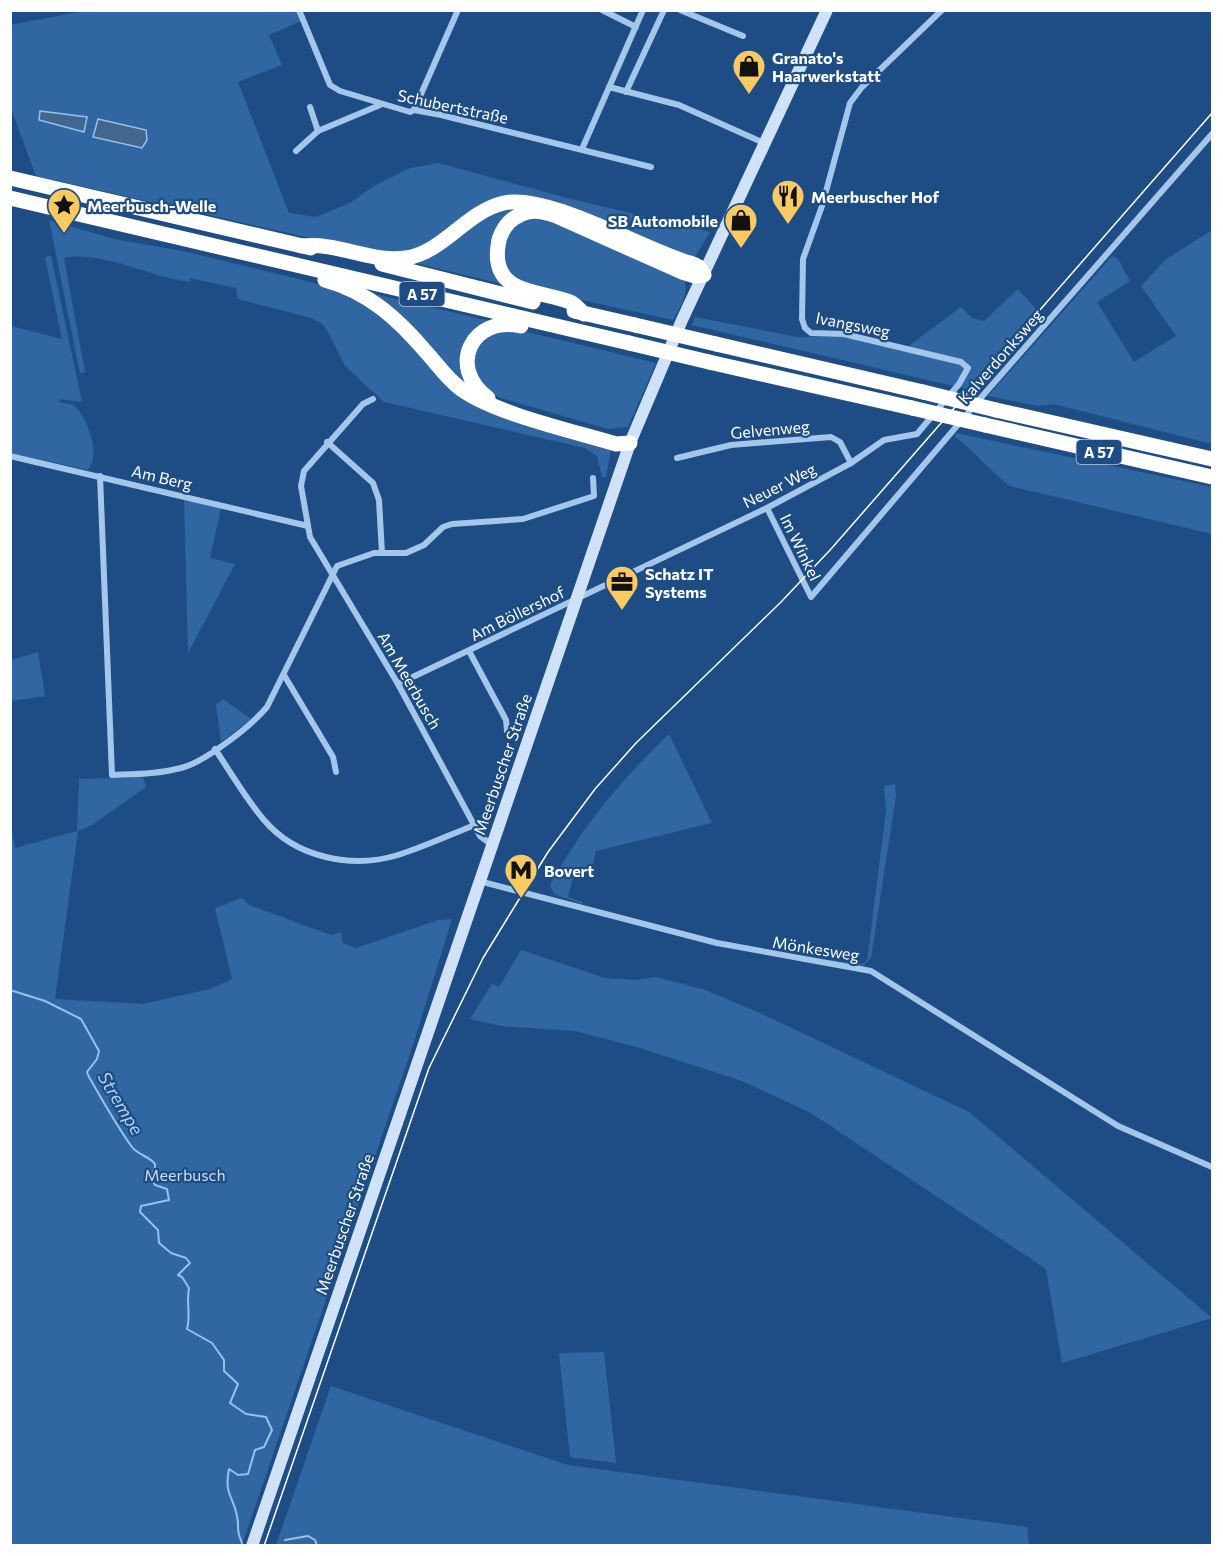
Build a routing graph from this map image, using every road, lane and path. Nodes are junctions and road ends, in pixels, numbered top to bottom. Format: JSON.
{"nodes":[{"id":1,"x":299,"y":10,"type":"edge"},
{"id":2,"x":458,"y":10,"type":"edge"},
{"id":3,"x":602,"y":10,"type":"edge"},
{"id":4,"x":643,"y":10,"type":"edge"},
{"id":5,"x":664,"y":10,"type":"edge"},
{"id":6,"x":680,"y":10,"type":"edge"},
{"id":7,"x":827,"y":10,"type":"edge"},
{"id":8,"x":942,"y":10,"type":"edge"},
{"id":9,"x":636,"y":27,"type":"junction"},
{"id":10,"x":743,"y":36,"type":"dead end"},
{"id":11,"x":609,"y":87,"type":"junction"},
{"id":12,"x":626,"y":92,"type":"junction"},
{"id":13,"x":381,"y":105,"type":"junction"},
{"id":14,"x":310,"y":107,"type":"dead end"},
{"id":15,"x":414,"y":110,"type":"junction"},
{"id":16,"x":318,"y":131,"type":"junction"},
{"id":17,"x":1212,"y":134,"type":"edge"},
{"id":18,"x":764,"y":143,"type":"junction"},
{"id":19,"x":582,"y":149,"type":"junction"},
{"id":20,"x":296,"y":151,"type":"dead end"},
{"id":21,"x":651,"y":167,"type":"dead end"},
{"id":22,"x":10,"y":178,"type":"edge"},
{"id":23,"x":10,"y":198,"type":"edge"},
{"id":24,"x":303,"y":246,"type":"junction"},
{"id":25,"x":271,"y":259,"type":"junction"},
{"id":26,"x":704,"y":274,"type":"junction"},
{"id":27,"x":584,"y":314,"type":"junction"},
{"id":28,"x":573,"y":330,"type":"junction"},
{"id":29,"x":969,"y":368,"type":"joint"},
{"id":30,"x":373,"y":399,"type":"dead end"},
{"id":31,"x":327,"y":442,"type":"junction"},
{"id":32,"x":630,"y":443,"type":"junction"},
{"id":33,"x":10,"y":456,"type":"edge"},
{"id":34,"x":677,"y":458,"type":"dead end"},
{"id":35,"x":1212,"y":459,"type":"edge"},
{"id":36,"x":852,"y":463,"type":"junction"},
{"id":37,"x":100,"y":476,"type":"junction"},
{"id":38,"x":1212,"y":477,"type":"edge"},
{"id":39,"x":593,"y":478,"type":"dead end"},
{"id":40,"x":767,"y":508,"type":"junction"},
{"id":41,"x":308,"y":526,"type":"junction"},
{"id":42,"x":382,"y":553,"type":"junction"},
{"id":43,"x":332,"y":576,"type":"junction"},
{"id":44,"x":811,"y":597,"type":"joint"},
{"id":45,"x":576,"y":599,"type":"junction"},
{"id":46,"x":469,"y":651,"type":"junction"},
{"id":47,"x":284,"y":675,"type":"junction"},
{"id":48,"x":398,"y":684,"type":"junction"},
{"id":49,"x":507,"y":731,"type":"dead end"},
{"id":50,"x":215,"y":749,"type":"junction"},
{"id":51,"x":336,"y":772,"type":"dead end"},
{"id":52,"x":475,"y":825,"type":"junction"},
{"id":53,"x":492,"y":845,"type":"junction"},
{"id":54,"x":479,"y":880,"type":"junction"},
{"id":55,"x":1212,"y":1167,"type":"edge"},
{"id":56,"x":252,"y":1545,"type":"edge"}],
"edges":[{"from":1,"to":13,"type":"street","name":"Schubertstraße"},
{"from":2,"to":15,"type":"street"},
{"from":3,"to":9,"type":"street"},
{"from":4,"to":9,"type":"street"},
{"from":5,"to":12,"type":"street"},
{"from":6,"to":10,"type":"street"},
{"from":7,"to":18,"type":"main road","name":"Meerbuscher Straße"},
{"from":8,"to":29,"type":"street","name":"Ivangsweg"},
{"from":9,"to":11,"type":"street"},
{"from":11,"to":12,"type":"street"},
{"from":11,"to":19,"type":"street"},
{"from":12,"to":18,"type":"street"},
{"from":13,"to":15,"type":"street","name":"Schubertstraße"},
{"from":13,"to":16,"type":"street"},
{"from":14,"to":16,"type":"street"},
{"from":15,"to":19,"type":"street","name":"Schubertstraße"},
{"from":16,"to":20,"type":"street"},
{"from":17,"to":44,"type":"street","name":"Kalverdonksweg"},
{"from":18,"to":26,"type":"main road","name":"Meerbuscher Straße"},
{"from":19,"to":21,"type":"street","name":"Schubertstraße"},
{"from":22,"to":24,"type":"highway","number":"A 57"},
{"from":23,"to":25,"type":"highway","number":"A 57"},
{"from":24,"to":26,"type":"highway"},
{"from":24,"to":27,"type":"highway","number":"A 57"},
{"from":25,"to":28,"type":"highway","number":"A 57"},
{"from":25,"to":32,"type":"highway"},
{"from":26,"to":27,"type":"highway"},
{"from":26,"to":32,"type":"main road","name":"Meerbuscher Straße"},
{"from":27,"to":35,"type":"highway","number":"A 57","bridge":true},
{"from":28,"to":32,"type":"highway"},
{"from":28,"to":38,"type":"highway","number":"A 57","bridge":true},
{"from":29,"to":36,"type":"street","name":"Neuer Weg"},
{"from":30,"to":31,"type":"street","name":"Am Meerbusch"},
{"from":31,"to":41,"type":"street","name":"Am Meerbusch"},
{"from":31,"to":42,"type":"street"},
{"from":32,"to":45,"type":"main road","name":"Meerbuscher Straße"},
{"from":33,"to":37,"type":"street","name":"Am Berg"},
{"from":34,"to":36,"type":"street","name":"Gelvenweg"},
{"from":36,"to":40,"type":"street","name":"Neuer Weg"},
{"from":37,"to":41,"type":"street","name":"Am Berg"},
{"from":37,"to":50,"type":"street"},
{"from":39,"to":42,"type":"street"},
{"from":40,"to":44,"type":"street","name":"Im Winkel"},
{"from":40,"to":45,"type":"street","name":"Neuer Weg"},
{"from":41,"to":43,"type":"street","name":"Am Meerbusch"},
{"from":42,"to":43,"type":"street"},
{"from":43,"to":47,"type":"street"},
{"from":43,"to":48,"type":"street","name":"Am Meerbusch"},
{"from":45,"to":46,"type":"street","name":"Am Böllershof"},
{"from":45,"to":53,"type":"main road","name":"Meerbuscher Straße"},
{"from":46,"to":48,"type":"street","name":"Am Böllershof"},
{"from":46,"to":49,"type":"street","name":"Am Böllershof"},
{"from":47,"to":50,"type":"street"},
{"from":47,"to":51,"type":"street"},
{"from":48,"to":52,"type":"street","name":"Am Meerbusch"},
{"from":50,"to":52,"type":"street"},
{"from":52,"to":53,"type":"street","name":"Am Meerbusch"},
{"from":53,"to":54,"type":"main road","name":"Meerbuscher Straße"},
{"from":54,"to":55,"type":"street","name":"Mönkesweg"},
{"from":54,"to":56,"type":"main road","name":"Meerbuscher Straße"}]}
